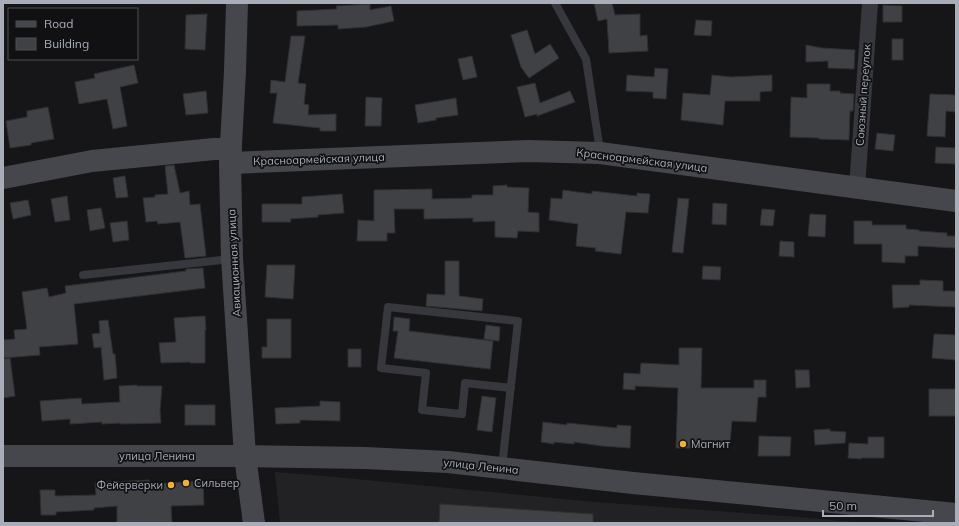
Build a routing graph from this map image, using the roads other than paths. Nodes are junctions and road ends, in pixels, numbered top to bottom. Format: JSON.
{"nodes":[{"id":1,"x":237,"y":3,"type":"edge"},
{"id":2,"x":556,"y":3,"type":"edge"},
{"id":3,"x":870,"y":3,"type":"edge"},
{"id":4,"x":600,"y":153,"type":"junction"},
{"id":5,"x":230,"y":156,"type":"junction"},
{"id":6,"x":3,"y":178,"type":"edge"},
{"id":7,"x":857,"y":188,"type":"junction"},
{"id":8,"x":956,"y":201,"type":"edge"},
{"id":9,"x":232,"y":258,"type":"junction"},
{"id":10,"x":83,"y":275,"type":"dead end"},
{"id":11,"x":511,"y":388,"type":"junction"},
{"id":12,"x":3,"y":456,"type":"edge"},
{"id":13,"x":245,"y":456,"type":"junction"},
{"id":14,"x":502,"y":468,"type":"junction"},
{"id":15,"x":956,"y":514,"type":"edge"},
{"id":16,"x":254,"y":523,"type":"edge"}],
"edges":[{"from":1,"to":5,"type":"main road","name":"Авиационная улица"},
{"from":2,"to":4,"type":"lane"},
{"from":3,"to":7,"type":"street","name":"Союзный переулок"},
{"from":4,"to":5,"type":"main road","name":"Красноармейская улица"},
{"from":4,"to":7,"type":"main road","name":"Красноармейская улица"},
{"from":5,"to":6,"type":"main road","name":"Красноармейская улица"},
{"from":5,"to":9,"type":"main road","name":"Авиационная улица"},
{"from":7,"to":8,"type":"main road","name":"Красноармейская улица"},
{"from":9,"to":10,"type":"lane"},
{"from":9,"to":13,"type":"main road","name":"Авиационная улица"},
{"from":11,"to":11,"type":"lane"},
{"from":11,"to":14,"type":"lane"},
{"from":12,"to":13,"type":"main road","name":"улица Ленина"},
{"from":13,"to":14,"type":"main road","name":"улица Ленина"},
{"from":13,"to":16,"type":"main road","name":"Авиационная улица"},
{"from":14,"to":15,"type":"main road","name":"улица Ленина"}]}
